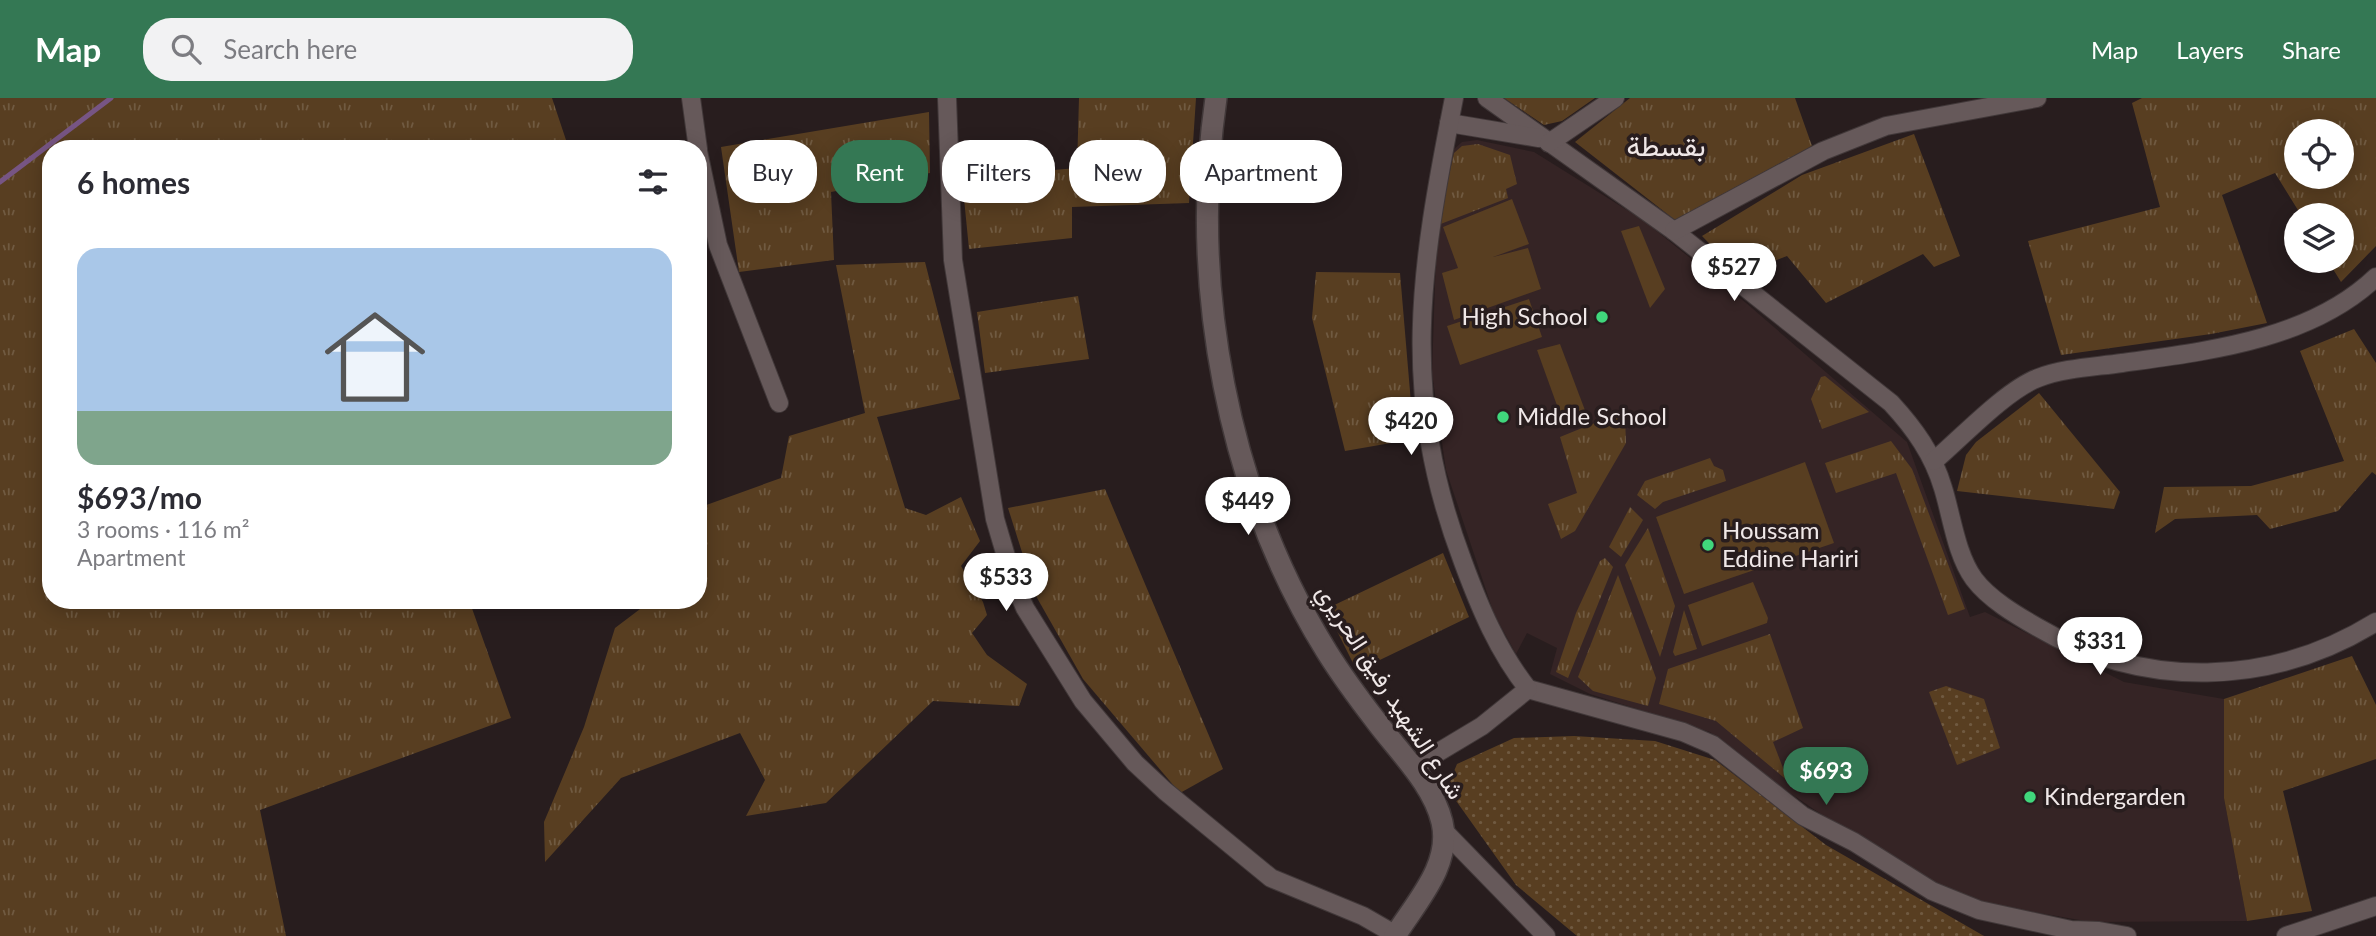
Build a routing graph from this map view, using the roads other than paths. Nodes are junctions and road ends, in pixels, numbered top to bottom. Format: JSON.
{"nodes":[{"id":1,"x":691,"y":98,"type":"edge"},
{"id":2,"x":947,"y":98,"type":"edge"},
{"id":3,"x":1216,"y":98,"type":"edge"},
{"id":4,"x":1454,"y":98,"type":"edge"},
{"id":5,"x":1487,"y":98,"type":"edge"},
{"id":6,"x":1615,"y":98,"type":"edge"},
{"id":7,"x":2037,"y":98,"type":"edge"},
{"id":8,"x":1449,"y":123,"type":"junction"},
{"id":9,"x":697,"y":140,"type":"edge"},
{"id":10,"x":1545,"y":140,"type":"junction"},
{"id":11,"x":707,"y":193,"type":"edge"},
{"id":12,"x":1674,"y":231,"type":"junction"},
{"id":13,"x":2376,"y":277,"type":"edge"},
{"id":14,"x":779,"y":403,"type":"dead end"},
{"id":15,"x":1934,"y":461,"type":"junction"},
{"id":16,"x":2376,"y":622,"type":"edge"},
{"id":17,"x":1528,"y":689,"type":"junction"},
{"id":18,"x":1412,"y":768,"type":"junction"},
{"id":19,"x":1443,"y":830,"type":"junction"},
{"id":20,"x":2376,"y":906,"type":"edge"},
{"id":21,"x":1395,"y":935,"type":"edge"},
{"id":22,"x":1546,"y":936,"type":"edge"},
{"id":23,"x":2127,"y":936,"type":"edge"},
{"id":24,"x":2286,"y":936,"type":"edge"}],
"edges":[{"from":1,"to":9,"type":"street"},
{"from":2,"to":21,"type":"street"},
{"from":3,"to":18,"type":"street","name":"شارع الشهيد رفيق الحريري"},
{"from":4,"to":8,"type":"street"},
{"from":5,"to":10,"type":"street"},
{"from":6,"to":10,"type":"street"},
{"from":7,"to":12,"type":"street"},
{"from":8,"to":10,"type":"street"},
{"from":8,"to":17,"type":"street"},
{"from":10,"to":12,"type":"street"},
{"from":11,"to":14,"type":"street"},
{"from":12,"to":15,"type":"street"},
{"from":13,"to":15,"type":"street"},
{"from":15,"to":16,"type":"street"},
{"from":17,"to":18,"type":"street"},
{"from":17,"to":23,"type":"street"},
{"from":18,"to":19,"type":"street","name":"شارع الشهيد رفيق الحريري"},
{"from":19,"to":21,"type":"street","name":"شارع الشهيد رفيق الحريري"},
{"from":19,"to":22,"type":"street"},
{"from":20,"to":24,"type":"street"}]}
